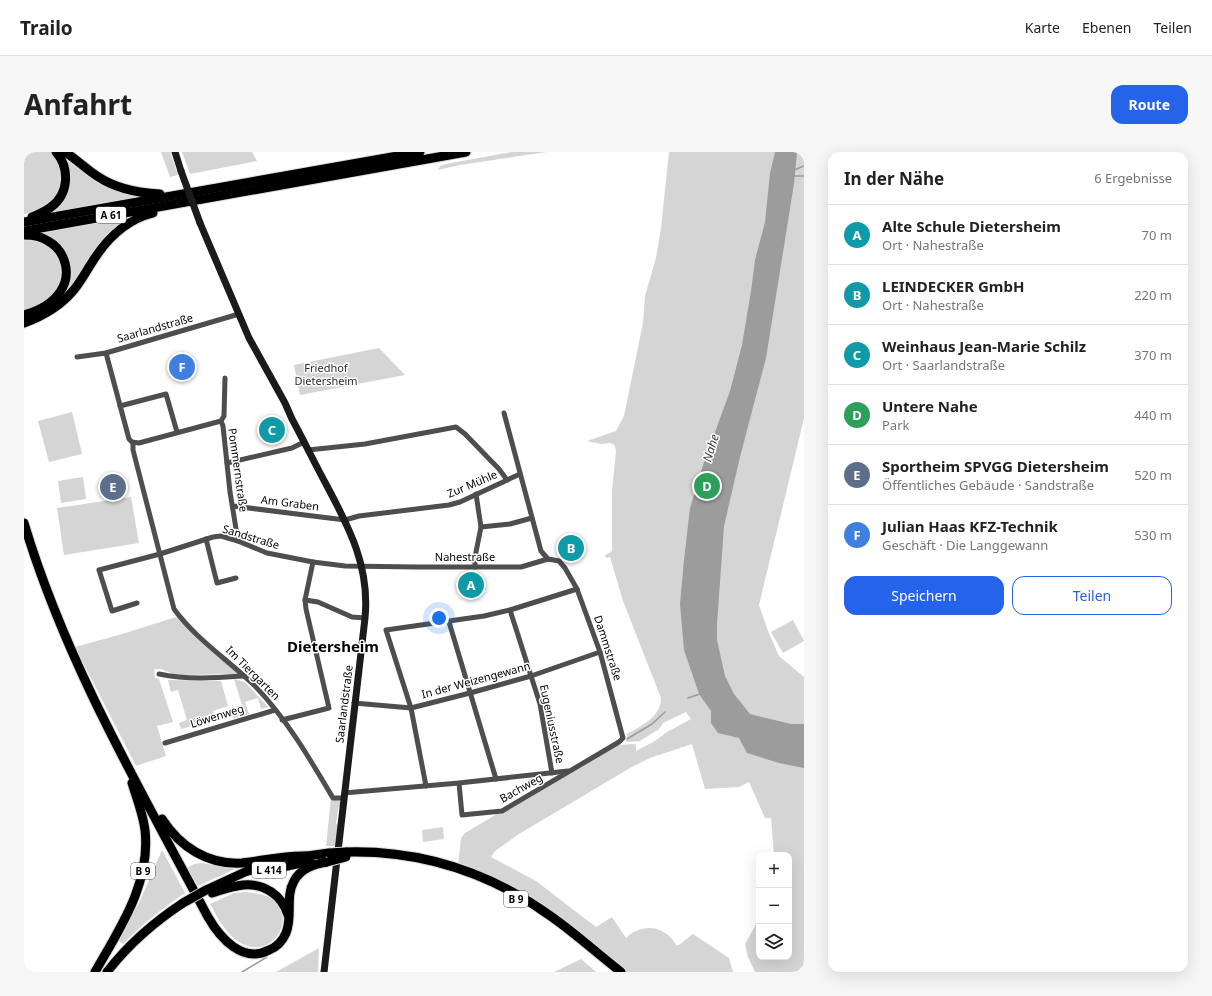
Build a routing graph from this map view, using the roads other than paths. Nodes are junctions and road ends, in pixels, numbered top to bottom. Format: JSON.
{"nodes":[{"id":1,"x":56,"y":152,"type":"edge"},
{"id":2,"x":65,"y":152,"type":"edge"},
{"id":3,"x":175,"y":152,"type":"edge"},
{"id":4,"x":466,"y":152,"type":"edge"},
{"id":5,"x":425,"y":157,"type":"edge"},
{"id":6,"x":185,"y":193,"type":"junction"},
{"id":7,"x":198,"y":200,"type":"junction"},
{"id":8,"x":24,"y":222,"type":"edge"},
{"id":9,"x":24,"y":231,"type":"edge"},
{"id":10,"x":24,"y":235,"type":"edge"},
{"id":11,"x":239,"y":314,"type":"junction"},
{"id":12,"x":24,"y":315,"type":"edge"},
{"id":13,"x":24,"y":323,"type":"edge"},
{"id":14,"x":106,"y":353,"type":"junction"},
{"id":15,"x":77,"y":357,"type":"dead end"},
{"id":16,"x":225,"y":378,"type":"dead end"},
{"id":17,"x":120,"y":406,"type":"junction"},
{"id":18,"x":504,"y":413,"type":"dead end"},
{"id":19,"x":221,"y":421,"type":"junction"},
{"id":20,"x":177,"y":432,"type":"junction"},
{"id":21,"x":133,"y":442,"type":"junction"},
{"id":22,"x":304,"y":442,"type":"junction"},
{"id":23,"x":308,"y":450,"type":"junction"},
{"id":24,"x":227,"y":463,"type":"junction"},
{"id":25,"x":520,"y":474,"type":"junction"},
{"id":26,"x":507,"y":480,"type":"junction"},
{"id":27,"x":476,"y":494,"type":"junction"},
{"id":28,"x":233,"y":506,"type":"junction"},
{"id":29,"x":532,"y":518,"type":"junction"},
{"id":30,"x":345,"y":520,"type":"junction"},
{"id":31,"x":24,"y":523,"type":"edge"},
{"id":32,"x":481,"y":527,"type":"junction"},
{"id":33,"x":206,"y":539,"type":"junction"},
{"id":34,"x":238,"y":541,"type":"junction"},
{"id":35,"x":160,"y":554,"type":"junction"},
{"id":36,"x":548,"y":560,"type":"junction"},
{"id":37,"x":313,"y":562,"type":"junction"},
{"id":38,"x":362,"y":567,"type":"junction"},
{"id":39,"x":475,"y":567,"type":"junction"},
{"id":40,"x":236,"y":578,"type":"dead end"},
{"id":41,"x":577,"y":589,"type":"junction"},
{"id":42,"x":305,"y":600,"type":"junction"},
{"id":43,"x":137,"y":603,"type":"dead end"},
{"id":44,"x":510,"y":610,"type":"junction"},
{"id":45,"x":365,"y":618,"type":"junction"},
{"id":46,"x":449,"y":622,"type":"junction"},
{"id":47,"x":600,"y":652,"type":"junction"},
{"id":48,"x":159,"y":674,"type":"dead end"},
{"id":49,"x":244,"y":676,"type":"junction"},
{"id":50,"x":531,"y":676,"type":"junction"},
{"id":51,"x":470,"y":693,"type":"junction"},
{"id":52,"x":354,"y":703,"type":"junction"},
{"id":53,"x":411,"y":708,"type":"junction"},
{"id":54,"x":275,"y":710,"type":"junction"},
{"id":55,"x":282,"y":720,"type":"junction"},
{"id":56,"x":624,"y":738,"type":"joint"},
{"id":57,"x":165,"y":743,"type":"dead end"},
{"id":58,"x":125,"y":761,"type":"junction"},
{"id":59,"x":570,"y":770,"type":"junction"},
{"id":60,"x":552,"y":773,"type":"junction"},
{"id":61,"x":496,"y":779,"type":"junction"},
{"id":62,"x":136,"y":782,"type":"junction"},
{"id":63,"x":459,"y":783,"type":"junction"},
{"id":64,"x":426,"y":786,"type":"junction"},
{"id":65,"x":344,"y":796,"type":"junction"},
{"id":66,"x":346,"y":855,"type":"junction"},
{"id":67,"x":306,"y":856,"type":"junction"},
{"id":68,"x":328,"y":858,"type":"junction"},
{"id":69,"x":209,"y":892,"type":"junction"},
{"id":70,"x":185,"y":905,"type":"junction"},
{"id":71,"x":288,"y":924,"type":"junction"},
{"id":72,"x":95,"y":972,"type":"edge"},
{"id":73,"x":107,"y":972,"type":"edge"},
{"id":74,"x":113,"y":972,"type":"edge"},
{"id":75,"x":324,"y":972,"type":"edge"},
{"id":76,"x":614,"y":972,"type":"edge"},
{"id":77,"x":621,"y":972,"type":"edge"}],
"edges":[{"from":1,"to":8,"type":"highway"},
{"from":2,"to":6,"type":"highway"},
{"from":3,"to":11,"type":"main road","name":"Saarlandstraße","bridge":true},
{"from":4,"to":5,"type":"highway","number":"A 61"},
{"from":5,"to":6,"type":"highway","number":"A 61"},
{"from":5,"to":7,"type":"highway","number":"A 61"},
{"from":6,"to":8,"type":"highway","number":"A 61"},
{"from":7,"to":9,"type":"highway","number":"A 61"},
{"from":7,"to":13,"type":"highway"},
{"from":10,"to":12,"type":"highway"},
{"from":11,"to":14,"type":"street","name":"Saarlandstraße"},
{"from":11,"to":22,"type":"main road","name":"Saarlandstraße"},
{"from":14,"to":15,"type":"street","name":"Saarlandstraße"},
{"from":14,"to":17,"type":"street"},
{"from":16,"to":19,"type":"street","name":"Pommernstraße"},
{"from":17,"to":20,"type":"street"},
{"from":17,"to":21,"type":"street"},
{"from":18,"to":25,"type":"street"},
{"from":19,"to":20,"type":"street"},
{"from":19,"to":24,"type":"street","name":"Pommernstraße"},
{"from":20,"to":21,"type":"street"},
{"from":21,"to":35,"type":"street"},
{"from":22,"to":23,"type":"main road","name":"Saarlandstraße"},
{"from":22,"to":24,"type":"street"},
{"from":23,"to":26,"type":"street"},
{"from":23,"to":30,"type":"main road","name":"Saarlandstraße"},
{"from":24,"to":28,"type":"street","name":"Pommernstraße"},
{"from":25,"to":26,"type":"street","name":"Zur Mühle"},
{"from":25,"to":29,"type":"street"},
{"from":26,"to":27,"type":"street","name":"Zur Mühle"},
{"from":27,"to":30,"type":"street","name":"Zur Mühle"},
{"from":27,"to":32,"type":"street"},
{"from":28,"to":30,"type":"street","name":"Am Graben"},
{"from":28,"to":34,"type":"street","name":"Pommernstraße"},
{"from":29,"to":32,"type":"street"},
{"from":29,"to":36,"type":"street"},
{"from":30,"to":38,"type":"main road","name":"Saarlandstraße"},
{"from":31,"to":58,"type":"highway","number":"B 9"},
{"from":32,"to":39,"type":"street"},
{"from":33,"to":34,"type":"street","name":"Sandstraße"},
{"from":33,"to":35,"type":"street","name":"Sandstraße"},
{"from":33,"to":40,"type":"street"},
{"from":34,"to":37,"type":"street","name":"Sandstraße"},
{"from":35,"to":43,"type":"street","name":"Sandstraße"},
{"from":35,"to":49,"type":"street","name":"Im Tiergarten"},
{"from":36,"to":39,"type":"street","name":"Nahestraße"},
{"from":36,"to":41,"type":"street","name":"Dammstraße"},
{"from":37,"to":38,"type":"street","name":"Sandstraße"},
{"from":37,"to":42,"type":"street"},
{"from":38,"to":39,"type":"street","name":"Nahestraße"},
{"from":38,"to":45,"type":"main road","name":"Saarlandstraße"},
{"from":41,"to":44,"type":"street"},
{"from":41,"to":47,"type":"street","name":"Dammstraße"},
{"from":42,"to":45,"type":"street"},
{"from":42,"to":55,"type":"street"},
{"from":44,"to":46,"type":"street"},
{"from":44,"to":50,"type":"street","name":"Eugeniusstraße"},
{"from":45,"to":52,"type":"main road","name":"Saarlandstraße"},
{"from":46,"to":51,"type":"street"},
{"from":46,"to":53,"type":"street"},
{"from":47,"to":50,"type":"street","name":"In der Weizengewann"},
{"from":47,"to":56,"type":"street","name":"Dammstraße"},
{"from":48,"to":49,"type":"street"},
{"from":49,"to":54,"type":"street","name":"Im Tiergarten"},
{"from":50,"to":51,"type":"street","name":"In der Weizengewann"},
{"from":50,"to":60,"type":"street","name":"Eugeniusstraße"},
{"from":51,"to":53,"type":"street","name":"In der Weizengewann"},
{"from":51,"to":61,"type":"street"},
{"from":52,"to":53,"type":"street","name":"In der Weizengewann"},
{"from":52,"to":65,"type":"main road","name":"Saarlandstraße"},
{"from":53,"to":64,"type":"street"},
{"from":54,"to":55,"type":"street","name":"Im Tiergarten"},
{"from":54,"to":57,"type":"street","name":"Löwenweg"},
{"from":55,"to":65,"type":"street","name":"Im Tiergarten"},
{"from":56,"to":59,"type":"street","name":"Bachweg"},
{"from":58,"to":62,"type":"highway","number":"B 9"},
{"from":58,"to":72,"type":"highway","number":"B 9"},
{"from":59,"to":60,"type":"street","name":"Bachweg"},
{"from":59,"to":63,"type":"street","name":"Bachweg"},
{"from":60,"to":61,"type":"street","name":"Bachweg"},
{"from":61,"to":63,"type":"street","name":"Bachweg"},
{"from":62,"to":67,"type":"highway","number":"B 9"},
{"from":62,"to":71,"type":"highway","number":"B 9"},
{"from":63,"to":64,"type":"street","name":"Bachweg"},
{"from":64,"to":65,"type":"street","name":"Bachweg"},
{"from":65,"to":75,"type":"main road","name":"Saarlandstraße"},
{"from":66,"to":68,"type":"highway","number":"L 414","bridge":true},
{"from":66,"to":76,"type":"highway","number":"B 9"},
{"from":66,"to":77,"type":"highway","number":"B 9"},
{"from":67,"to":68,"type":"highway"},
{"from":67,"to":69,"type":"highway","number":"L 414"},
{"from":68,"to":69,"type":"highway","number":"L 414"},
{"from":68,"to":71,"type":"highway","number":"B 9"},
{"from":69,"to":70,"type":"highway","number":"L 414"},
{"from":69,"to":71,"type":"highway"},
{"from":70,"to":73,"type":"highway","number":"L 414"},
{"from":70,"to":74,"type":"highway","number":"L 414"}]}
